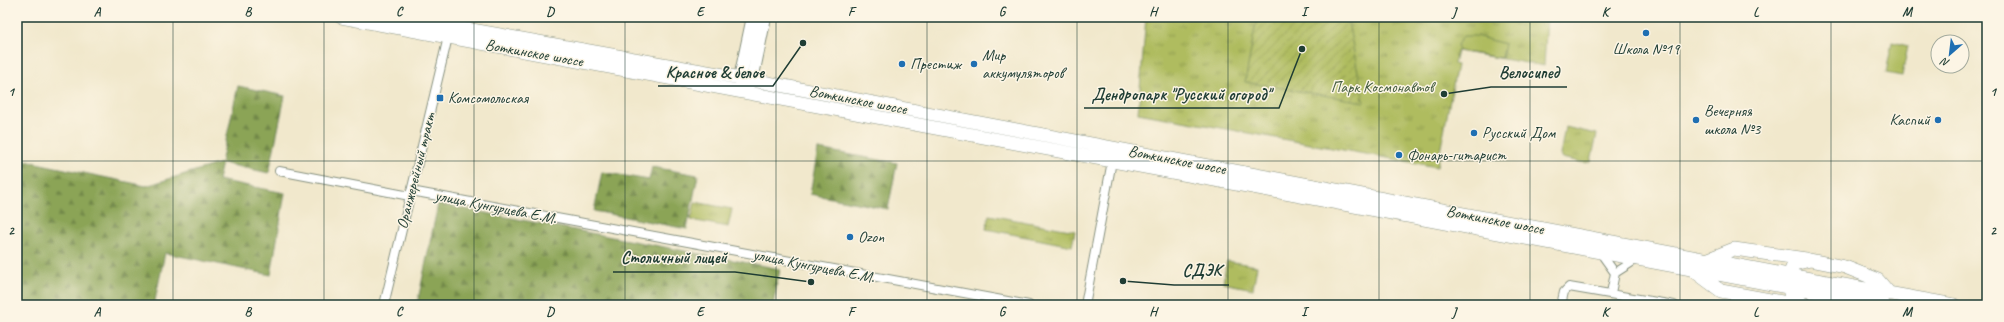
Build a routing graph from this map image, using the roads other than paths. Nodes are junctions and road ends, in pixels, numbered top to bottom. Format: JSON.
{"nodes":[{"id":1,"x":341,"y":17,"type":"edge"},
{"id":2,"x":399,"y":17,"type":"edge"},
{"id":3,"x":753,"y":17,"type":"edge"},
{"id":4,"x":765,"y":17,"type":"edge"},
{"id":5,"x":448,"y":37,"type":"junction"},
{"id":6,"x":746,"y":79,"type":"junction"},
{"id":7,"x":743,"y":92,"type":"junction"},
{"id":8,"x":1112,"y":161,"type":"junction"},
{"id":9,"x":279,"y":171,"type":"dead end"},
{"id":10,"x":411,"y":193,"type":"junction"},
{"id":11,"x":1600,"y":252,"type":"junction"},
{"id":12,"x":1638,"y":259,"type":"junction"},
{"id":13,"x":1706,"y":260,"type":"junction"},
{"id":14,"x":1810,"y":260,"type":"junction"},
{"id":15,"x":1690,"y":269,"type":"junction"},
{"id":16,"x":1615,"y":273,"type":"junction"},
{"id":17,"x":1788,"y":281,"type":"junction"},
{"id":18,"x":1611,"y":293,"type":"junction"},
{"id":19,"x":1885,"y":302,"type":"edge"},
{"id":20,"x":384,"y":305,"type":"edge"},
{"id":21,"x":1029,"y":305,"type":"edge"},
{"id":22,"x":1085,"y":305,"type":"edge"},
{"id":23,"x":1561,"y":305,"type":"edge"},
{"id":24,"x":1674,"y":305,"type":"edge"},
{"id":25,"x":1799,"y":305,"type":"edge"},
{"id":26,"x":1806,"y":305,"type":"edge"},
{"id":27,"x":1954,"y":305,"type":"edge"}],
"edges":[{"from":1,"to":5,"type":"main road","name":"Воткинское шоссе"},
{"from":2,"to":6,"type":"main road","name":"Воткинское шоссе"},
{"from":3,"to":6,"type":"main road"},
{"from":4,"to":6,"type":"main road"},
{"from":5,"to":7,"type":"main road","name":"Воткинское шоссе"},
{"from":5,"to":10,"type":"street","name":"Оранжерейный тракт"},
{"from":6,"to":7,"type":"main road"},
{"from":6,"to":13,"type":"main road","name":"Воткинское шоссе"},
{"from":7,"to":8,"type":"main road","name":"Воткинское шоссе"},
{"from":8,"to":11,"type":"main road","name":"Воткинское шоссе"},
{"from":8,"to":22,"type":"street"},
{"from":9,"to":10,"type":"street","name":"улица Кунгурцева Е.М."},
{"from":10,"to":20,"type":"street","name":"Оранжерейный тракт"},
{"from":10,"to":21,"type":"street","name":"улица Кунгурцева Е.М."},
{"from":11,"to":12,"type":"main road","name":"Воткинское шоссе"},
{"from":11,"to":16,"type":"street"},
{"from":12,"to":15,"type":"main road","name":"Воткинское шоссе"},
{"from":12,"to":16,"type":"street"},
{"from":13,"to":14,"type":"main road"},
{"from":13,"to":17,"type":"main road","name":"Воткинское шоссе"},
{"from":14,"to":17,"type":"main road"},
{"from":14,"to":19,"type":"main road"},
{"from":15,"to":17,"type":"main road","name":"Воткинское шоссе"},
{"from":15,"to":25,"type":"main road"},
{"from":16,"to":18,"type":"street"},
{"from":17,"to":19,"type":"main road","name":"Воткинское шоссе"},
{"from":17,"to":26,"type":"main road"},
{"from":18,"to":23,"type":"street"},
{"from":18,"to":24,"type":"street"},
{"from":19,"to":27,"type":"main road","name":"Воткинское шоссе"}]}
